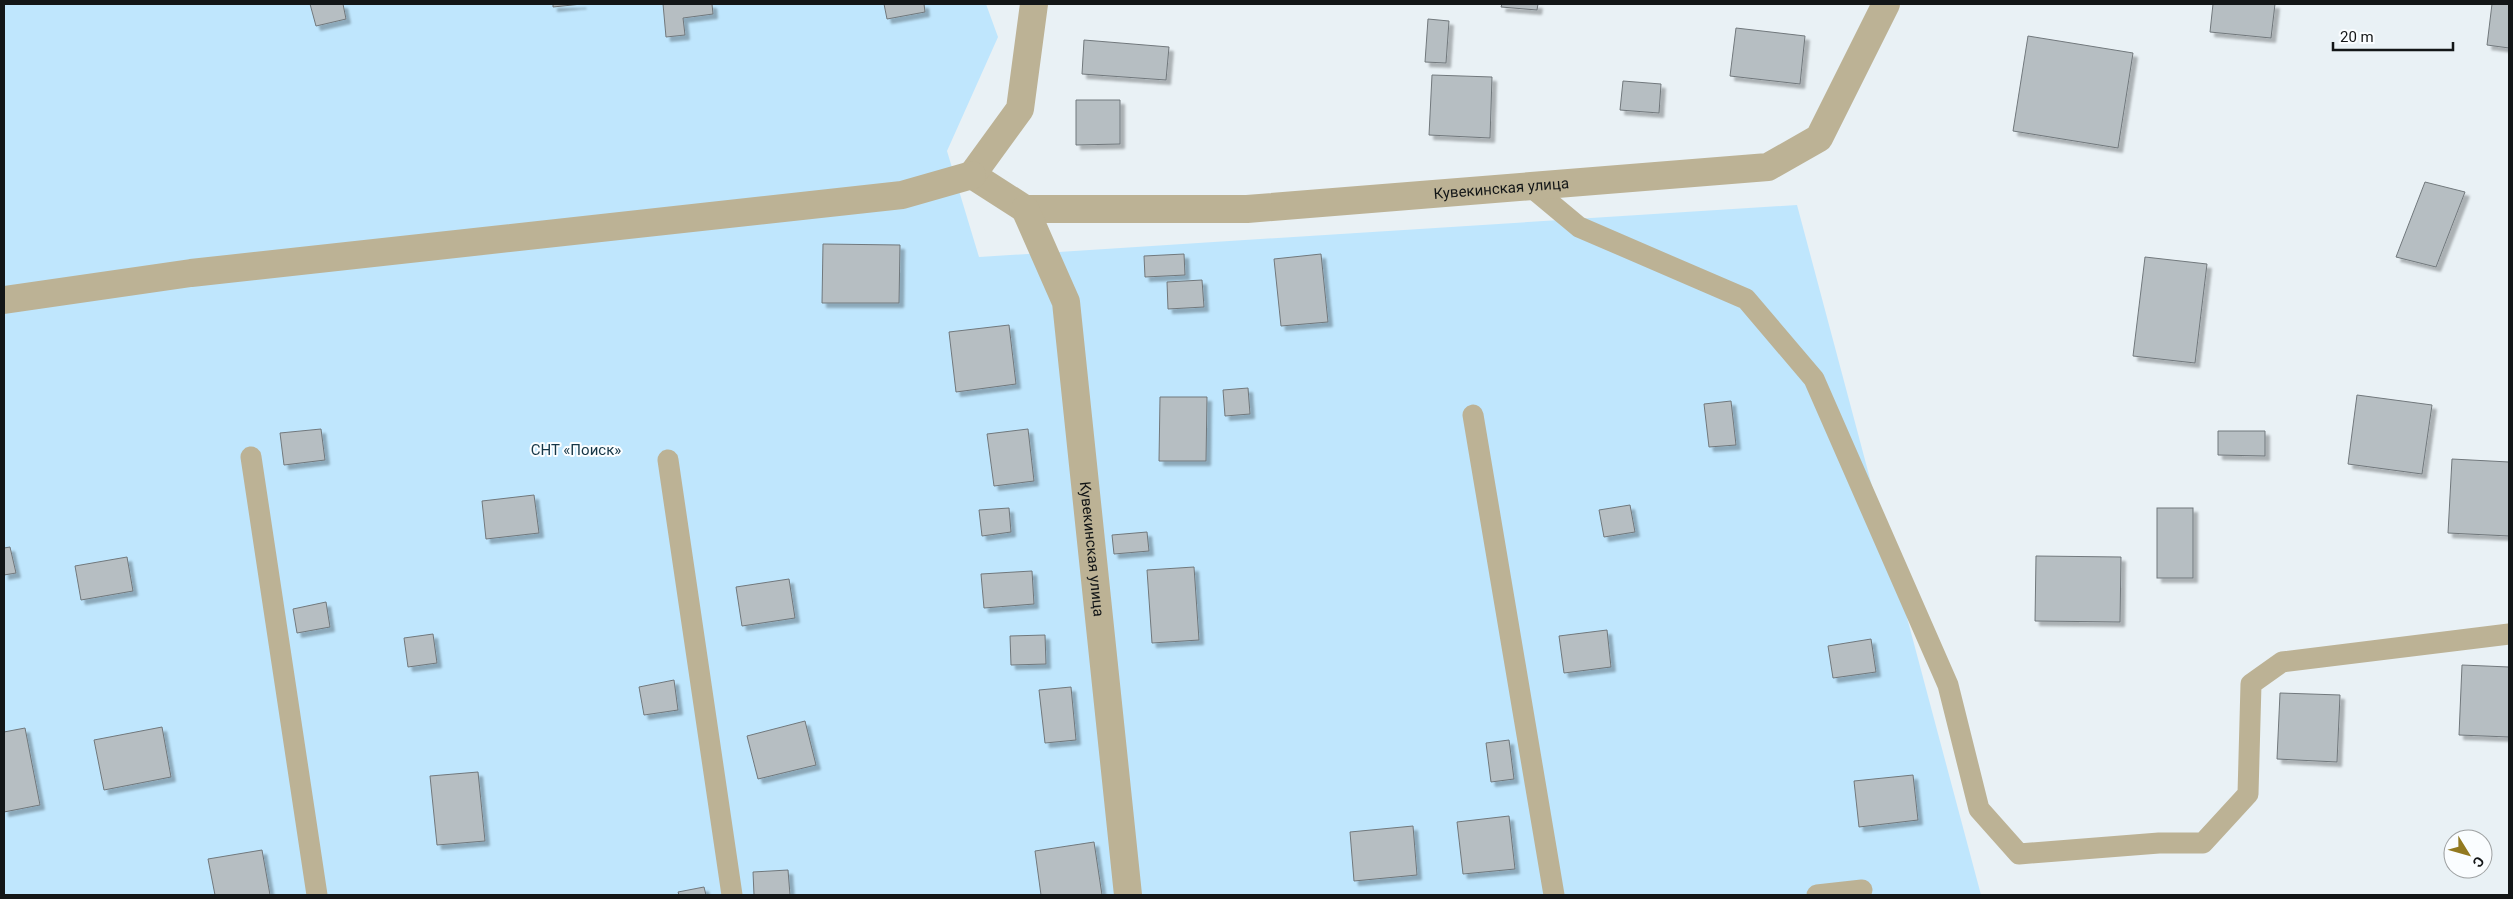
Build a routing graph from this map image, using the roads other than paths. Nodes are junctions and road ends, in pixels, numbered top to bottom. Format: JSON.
{"nodes":[{"id":1,"x":1034,"y":4,"type":"edge"},
{"id":2,"x":1886,"y":4,"type":"edge"},
{"id":3,"x":972,"y":175,"type":"junction"},
{"id":4,"x":1531,"y":187,"type":"junction"},
{"id":5,"x":1025,"y":210,"type":"junction"},
{"id":6,"x":4,"y":300,"type":"edge"},
{"id":7,"x":1472,"y":415,"type":"dead end"},
{"id":8,"x":251,"y":457,"type":"dead end"},
{"id":9,"x":668,"y":460,"type":"dead end"},
{"id":10,"x":2509,"y":634,"type":"edge"},
{"id":11,"x":1862,"y":890,"type":"dead end"},
{"id":12,"x":317,"y":895,"type":"edge"},
{"id":13,"x":732,"y":895,"type":"edge"},
{"id":14,"x":1128,"y":895,"type":"edge"},
{"id":15,"x":1554,"y":895,"type":"edge"},
{"id":16,"x":1816,"y":895,"type":"edge"}],
"edges":[{"from":1,"to":3,"type":"street"},
{"from":2,"to":4,"type":"street","name":"Кувекинская улица"},
{"from":3,"to":5,"type":"street"},
{"from":3,"to":6,"type":"street"},
{"from":4,"to":5,"type":"street","name":"Кувекинская улица"},
{"from":4,"to":10,"type":"lane"},
{"from":5,"to":14,"type":"street","name":"Кувекинская улица"},
{"from":7,"to":15,"type":"lane"},
{"from":8,"to":12,"type":"lane"},
{"from":9,"to":13,"type":"lane"},
{"from":11,"to":16,"type":"lane"}]}
